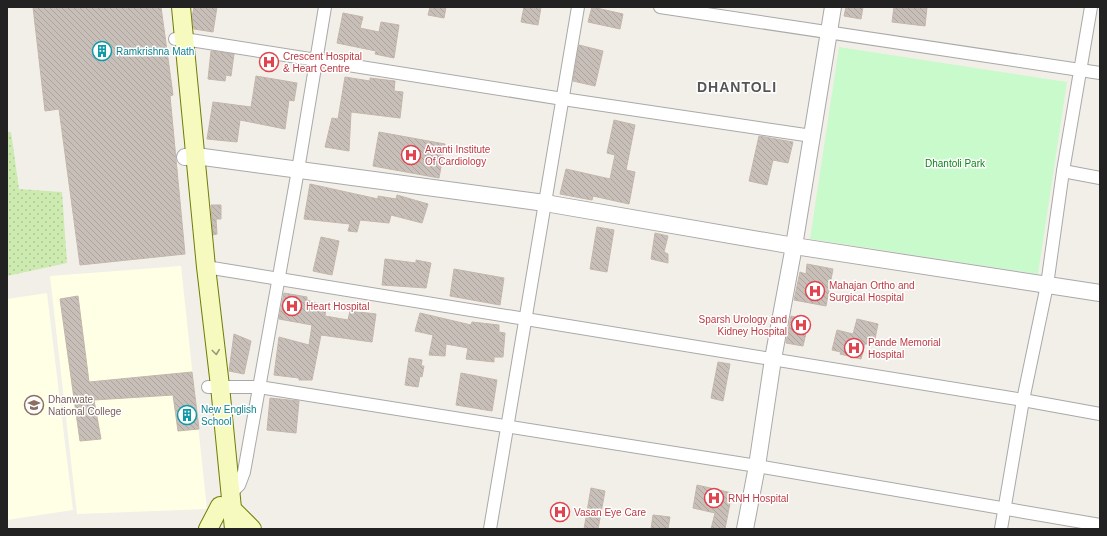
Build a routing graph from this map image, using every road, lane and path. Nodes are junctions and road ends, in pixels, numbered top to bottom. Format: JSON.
{"nodes":[{"id":1,"x":171,"y":7,"type":"edge"},
{"id":2,"x":181,"y":7,"type":"edge"},
{"id":3,"x":325,"y":7,"type":"edge"},
{"id":4,"x":578,"y":7,"type":"edge"},
{"id":5,"x":660,"y":7,"type":"edge"},
{"id":6,"x":833,"y":7,"type":"edge"},
{"id":7,"x":1091,"y":7,"type":"edge"},
{"id":8,"x":828,"y":34,"type":"junction"},
{"id":9,"x":180,"y":39,"type":"junction"},
{"id":10,"x":316,"y":60,"type":"junction"},
{"id":11,"x":1079,"y":70,"type":"junction"},
{"id":12,"x":1100,"y":73,"type":"edge"},
{"id":13,"x":562,"y":99,"type":"junction"},
{"id":14,"x":812,"y":136,"type":"junction"},
{"id":15,"x":191,"y":157,"type":"junction"},
{"id":16,"x":298,"y":170,"type":"junction"},
{"id":17,"x":1063,"y":171,"type":"junction"},
{"id":18,"x":1100,"y":178,"type":"edge"},
{"id":19,"x":544,"y":203,"type":"junction"},
{"id":20,"x":794,"y":246,"type":"junction"},
{"id":21,"x":206,"y":267,"type":"junction"},
{"id":22,"x":278,"y":279,"type":"junction"},
{"id":23,"x":1047,"y":285,"type":"junction"},
{"id":24,"x":1100,"y":293,"type":"edge"},
{"id":25,"x":526,"y":319,"type":"junction"},
{"id":26,"x":773,"y":359,"type":"junction"},
{"id":27,"x":214,"y":387,"type":"junction"},
{"id":28,"x":259,"y":387,"type":"junction"},
{"id":29,"x":1023,"y":400,"type":"junction"},
{"id":30,"x":1100,"y":414,"type":"edge"},
{"id":31,"x":507,"y":426,"type":"junction"},
{"id":32,"x":757,"y":466,"type":"junction"},
{"id":33,"x":228,"y":502,"type":"junction"},
{"id":34,"x":1004,"y":508,"type":"junction"},
{"id":35,"x":1100,"y":525,"type":"edge"},
{"id":36,"x":208,"y":529,"type":"edge"},
{"id":37,"x":222,"y":529,"type":"edge"},
{"id":38,"x":230,"y":529,"type":"edge"},
{"id":39,"x":234,"y":529,"type":"edge"},
{"id":40,"x":252,"y":529,"type":"edge"},
{"id":41,"x":490,"y":529,"type":"edge"},
{"id":42,"x":745,"y":529,"type":"edge"},
{"id":43,"x":1000,"y":529,"type":"edge"}],
"edges":[{"from":1,"to":9,"type":"main road"},
{"from":2,"to":9,"type":"main road"},
{"from":3,"to":10,"type":"street"},
{"from":4,"to":13,"type":"street"},
{"from":5,"to":8,"type":"street"},
{"from":6,"to":8,"type":"street"},
{"from":7,"to":11,"type":"street"},
{"from":8,"to":11,"type":"street"},
{"from":8,"to":14,"type":"street"},
{"from":9,"to":10,"type":"street"},
{"from":9,"to":15,"type":"main road"},
{"from":10,"to":13,"type":"street"},
{"from":10,"to":16,"type":"street"},
{"from":11,"to":12,"type":"street"},
{"from":11,"to":17,"type":"street"},
{"from":13,"to":14,"type":"street"},
{"from":13,"to":19,"type":"street"},
{"from":14,"to":20,"type":"street"},
{"from":15,"to":16,"type":"street"},
{"from":15,"to":21,"type":"main road"},
{"from":15,"to":27,"type":"main road"},
{"from":16,"to":19,"type":"street"},
{"from":16,"to":22,"type":"street"},
{"from":17,"to":18,"type":"street"},
{"from":17,"to":23,"type":"street"},
{"from":19,"to":20,"type":"street"},
{"from":19,"to":25,"type":"street"},
{"from":20,"to":23,"type":"street"},
{"from":20,"to":26,"type":"street"},
{"from":21,"to":22,"type":"street"},
{"from":21,"to":27,"type":"main road","one_way":true},
{"from":22,"to":25,"type":"street"},
{"from":22,"to":28,"type":"street"},
{"from":23,"to":24,"type":"street"},
{"from":23,"to":29,"type":"street"},
{"from":25,"to":26,"type":"street"},
{"from":25,"to":31,"type":"street"},
{"from":26,"to":29,"type":"street"},
{"from":26,"to":32,"type":"street"},
{"from":27,"to":28,"type":"street"},
{"from":27,"to":33,"type":"main road"},
{"from":28,"to":31,"type":"street"},
{"from":28,"to":33,"type":"street"},
{"from":29,"to":30,"type":"street"},
{"from":29,"to":34,"type":"street"},
{"from":31,"to":32,"type":"street"},
{"from":31,"to":41,"type":"street"},
{"from":32,"to":34,"type":"street"},
{"from":32,"to":42,"type":"street"},
{"from":33,"to":36,"type":"main road"},
{"from":33,"to":37,"type":"main road"},
{"from":33,"to":39,"type":"main road"},
{"from":33,"to":40,"type":"main road"},
{"from":34,"to":35,"type":"street"},
{"from":34,"to":43,"type":"street"},
{"from":38,"to":39,"type":"main road"}]}
